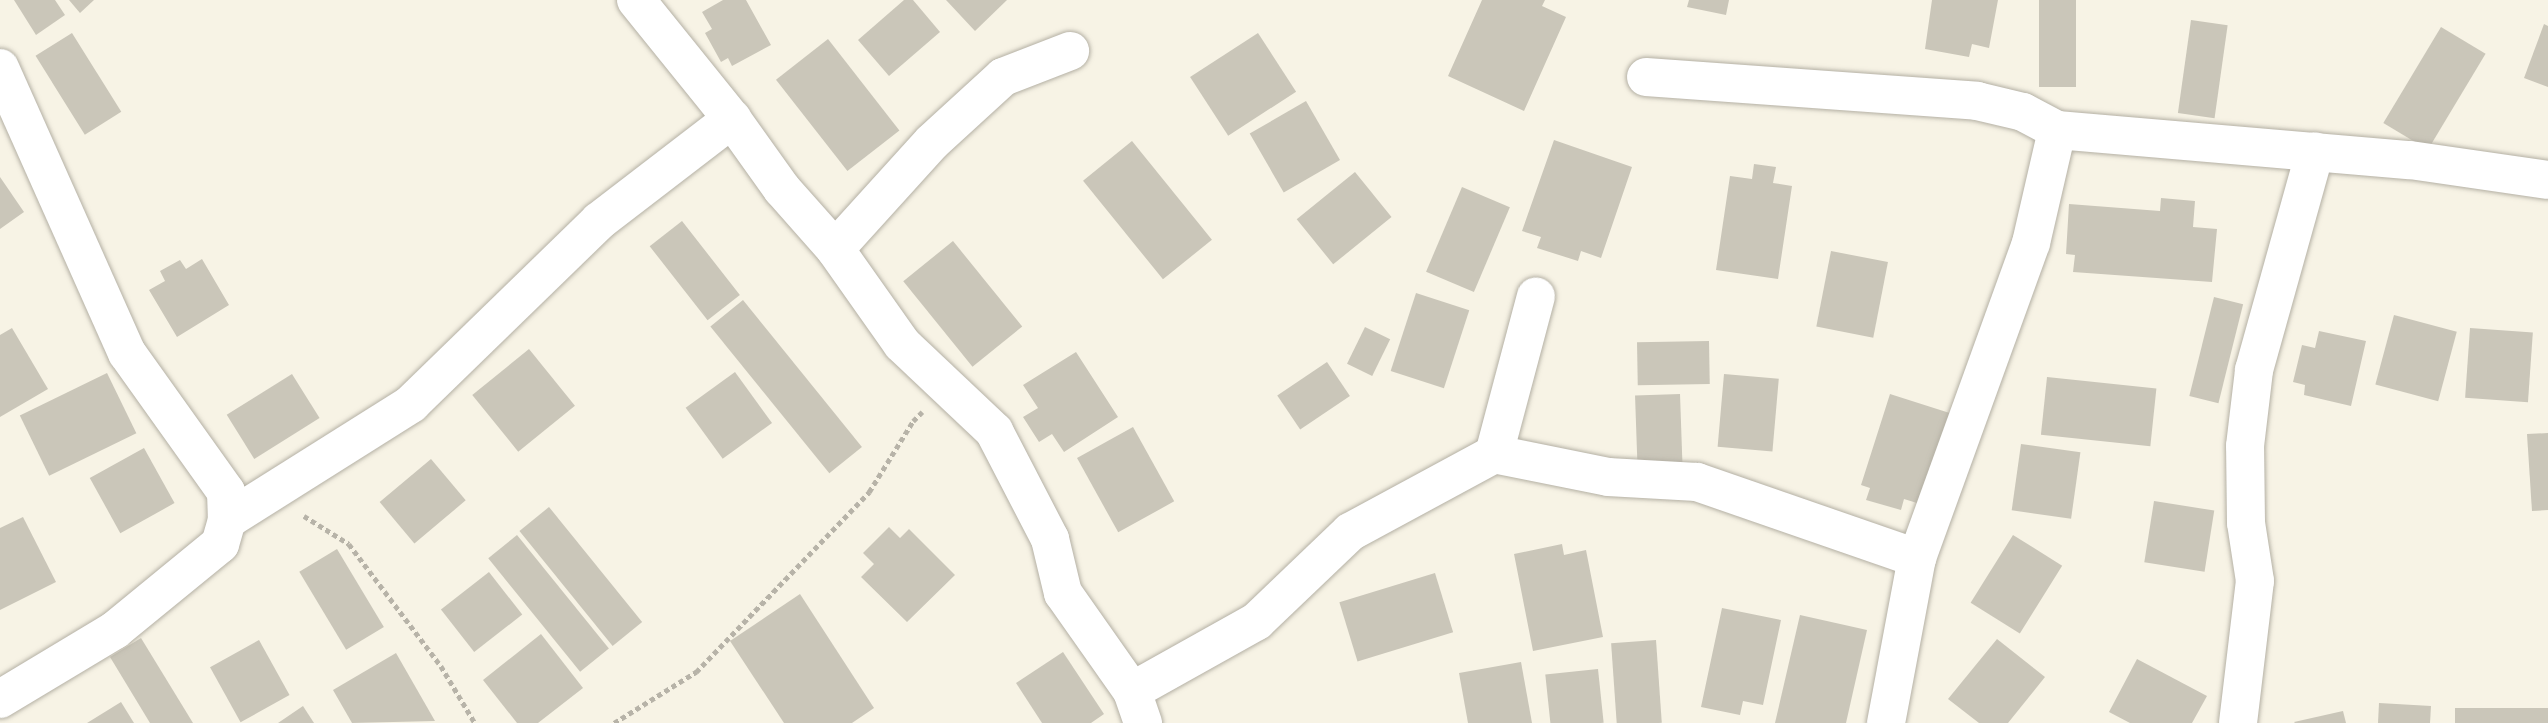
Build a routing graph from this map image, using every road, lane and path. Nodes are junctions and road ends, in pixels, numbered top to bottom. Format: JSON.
{"nodes":[{"id":1,"x":636,"y":0,"type":"edge"},
{"id":2,"x":1070,"y":51,"type":"dead end"},
{"id":3,"x":0,"y":68,"type":"edge"},
{"id":4,"x":1646,"y":77,"type":"dead end"},
{"id":5,"x":732,"y":119,"type":"junction"},
{"id":6,"x":2057,"y":131,"type":"junction"},
{"id":7,"x":2315,"y":151,"type":"junction"},
{"id":8,"x":2548,"y":180,"type":"edge"},
{"id":9,"x":835,"y":249,"type":"junction"},
{"id":10,"x":1536,"y":296,"type":"dead end"},
{"id":11,"x":948,"y":388,"type":"junction"},
{"id":12,"x":1494,"y":454,"type":"junction"},
{"id":13,"x":259,"y":500,"type":"junction"},
{"id":14,"x":227,"y":520,"type":"junction"},
{"id":15,"x":1917,"y":558,"type":"junction"},
{"id":16,"x":0,"y":699,"type":"edge"},
{"id":17,"x":1138,"y":707,"type":"edge"},
{"id":18,"x":475,"y":723,"type":"edge"},
{"id":19,"x":614,"y":723,"type":"edge"},
{"id":20,"x":1886,"y":723,"type":"edge"},
{"id":21,"x":2238,"y":723,"type":"edge"}],
"edges":[{"from":1,"to":5,"type":"street"},
{"from":2,"to":9,"type":"street"},
{"from":3,"to":14,"type":"street"},
{"from":4,"to":6,"type":"street"},
{"from":5,"to":9,"type":"street"},
{"from":5,"to":13,"type":"street"},
{"from":6,"to":7,"type":"street"},
{"from":6,"to":15,"type":"street"},
{"from":7,"to":8,"type":"street"},
{"from":7,"to":21,"type":"street"},
{"from":9,"to":11,"type":"street"},
{"from":10,"to":12,"type":"street"},
{"from":11,"to":17,"type":"street"},
{"from":11,"to":19,"type":"path"},
{"from":12,"to":15,"type":"street"},
{"from":12,"to":17,"type":"street"},
{"from":13,"to":14,"type":"street"},
{"from":13,"to":18,"type":"path"},
{"from":14,"to":16,"type":"street"},
{"from":15,"to":20,"type":"street"}]}
